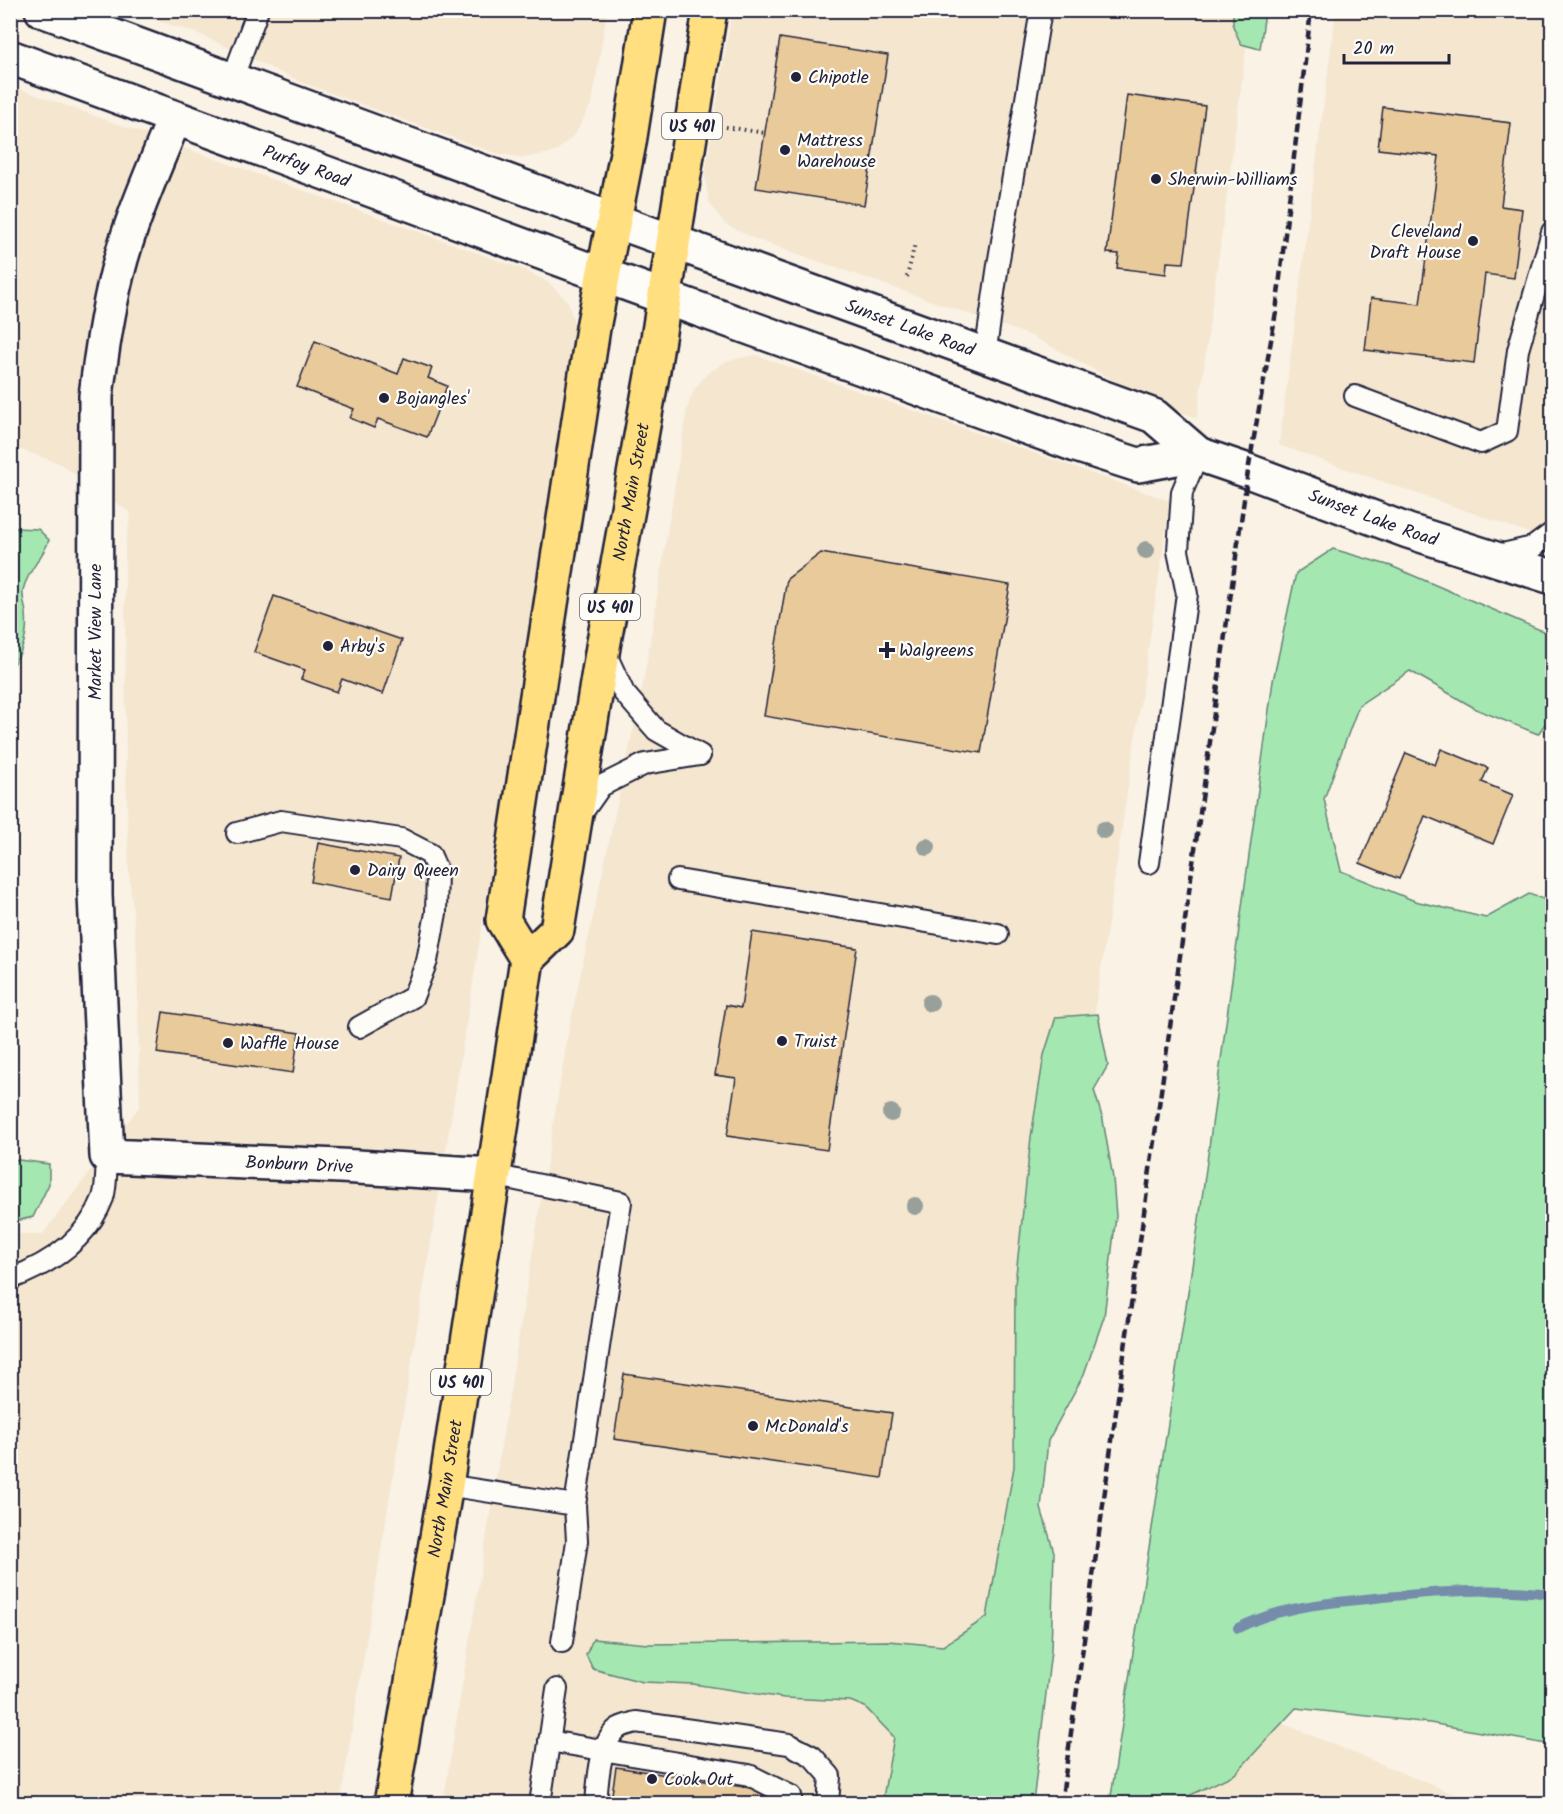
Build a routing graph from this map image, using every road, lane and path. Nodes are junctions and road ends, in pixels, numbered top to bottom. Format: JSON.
{"nodes":[{"id":1,"x":42,"y":10,"type":"edge"},
{"id":2,"x":258,"y":10,"type":"edge"},
{"id":3,"x":650,"y":10,"type":"edge"},
{"id":4,"x":710,"y":10,"type":"edge"},
{"id":5,"x":1041,"y":10,"type":"edge"},
{"id":6,"x":10,"y":57,"type":"edge"},
{"id":7,"x":232,"y":80,"type":"junction"},
{"id":8,"x":174,"y":119,"type":"junction"},
{"id":9,"x":726,"y":127,"type":"dead end"},
{"id":10,"x":765,"y":133,"type":"dead end"},
{"id":11,"x":613,"y":220,"type":"junction"},
{"id":12,"x":1552,"y":232,"type":"edge"},
{"id":13,"x":672,"y":242,"type":"junction"},
{"id":14,"x":915,"y":243,"type":"dead end"},
{"id":15,"x":603,"y":275,"type":"junction"},
{"id":16,"x":907,"y":277,"type":"dead end"},
{"id":17,"x":664,"y":297,"type":"junction"},
{"id":18,"x":985,"y":355,"type":"junction"},
{"id":19,"x":1355,"y":396,"type":"dead end"},
{"id":20,"x":1198,"y":454,"type":"junction"},
{"id":21,"x":1552,"y":533,"type":"edge"},
{"id":22,"x":1489,"y":558,"type":"junction"},
{"id":23,"x":1552,"y":577,"type":"edge"},
{"id":24,"x":603,"y":648,"type":"junction"},
{"id":25,"x":575,"y":823,"type":"junction"},
{"id":26,"x":237,"y":833,"type":"dead end"},
{"id":27,"x":1149,"y":863,"type":"dead end"},
{"id":28,"x":678,"y":880,"type":"dead end"},
{"id":29,"x":998,"y":934,"type":"dead end"},
{"id":30,"x":527,"y":959,"type":"junction"},
{"id":31,"x":359,"y":1027,"type":"dead end"},
{"id":32,"x":107,"y":1156,"type":"junction"},
{"id":33,"x":493,"y":1175,"type":"junction"},
{"id":34,"x":10,"y":1279,"type":"edge"},
{"id":35,"x":446,"y":1485,"type":"junction"},
{"id":36,"x":575,"y":1504,"type":"junction"},
{"id":37,"x":562,"y":1642,"type":"dead end"},
{"id":38,"x":557,"y":1689,"type":"dead end"},
{"id":39,"x":549,"y":1741,"type":"junction"},
{"id":40,"x":605,"y":1750,"type":"junction"},
{"id":41,"x":391,"y":1803,"type":"edge"},
{"id":42,"x":540,"y":1803,"type":"edge"},
{"id":43,"x":596,"y":1803,"type":"edge"},
{"id":44,"x":791,"y":1803,"type":"edge"},
{"id":45,"x":828,"y":1803,"type":"edge"}],
"edges":[{"from":1,"to":7,"type":"street"},
{"from":2,"to":7,"type":"lane"},
{"from":3,"to":11,"type":"highway"},
{"from":4,"to":13,"type":"highway","name":"North Main Street","number":"US 401"},
{"from":5,"to":18,"type":"lane"},
{"from":6,"to":8,"type":"street","name":"Purfoy Road"},
{"from":7,"to":11,"type":"street"},
{"from":8,"to":15,"type":"street","name":"Purfoy Road"},
{"from":8,"to":32,"type":"street","name":"Market View Lane"},
{"from":9,"to":10,"type":"path"},
{"from":11,"to":13,"type":"street","name":"Sunset Lake Road"},
{"from":11,"to":15,"type":"highway"},
{"from":12,"to":19,"type":"lane"},
{"from":13,"to":17,"type":"highway","name":"North Main Street","number":"US 401"},
{"from":13,"to":18,"type":"street","name":"Sunset Lake Road"},
{"from":14,"to":16,"type":"path"},
{"from":15,"to":17,"type":"street","name":"Sunset Lake Road"},
{"from":15,"to":30,"type":"highway"},
{"from":17,"to":20,"type":"street","name":"Sunset Lake Road"},
{"from":17,"to":24,"type":"highway","name":"North Main Street","number":"US 401"},
{"from":18,"to":20,"type":"street","name":"Sunset Lake Road"},
{"from":20,"to":22,"type":"street","name":"Sunset Lake Road"},
{"from":20,"to":27,"type":"lane"},
{"from":21,"to":22,"type":"lane"},
{"from":22,"to":23,"type":"street","name":"Sunset Lake Road"},
{"from":24,"to":25,"type":"highway","name":"North Main Street","number":"US 401"},
{"from":24,"to":25,"type":"lane"},
{"from":25,"to":30,"type":"highway","name":"North Main Street","number":"US 401"},
{"from":26,"to":31,"type":"lane"},
{"from":28,"to":29,"type":"lane"},
{"from":30,"to":33,"type":"highway","name":"North Main Street","number":"US 401"},
{"from":32,"to":33,"type":"street","name":"Bonburn Drive"},
{"from":32,"to":34,"type":"lane"},
{"from":33,"to":35,"type":"highway","name":"North Main Street","number":"US 401"},
{"from":33,"to":36,"type":"lane"},
{"from":35,"to":36,"type":"lane"},
{"from":35,"to":41,"type":"highway","name":"North Main Street","number":"US 401"},
{"from":36,"to":37,"type":"lane"},
{"from":38,"to":39,"type":"lane"},
{"from":39,"to":40,"type":"lane"},
{"from":39,"to":42,"type":"lane"},
{"from":40,"to":43,"type":"lane"},
{"from":40,"to":44,"type":"lane"},
{"from":40,"to":45,"type":"lane"}]}
